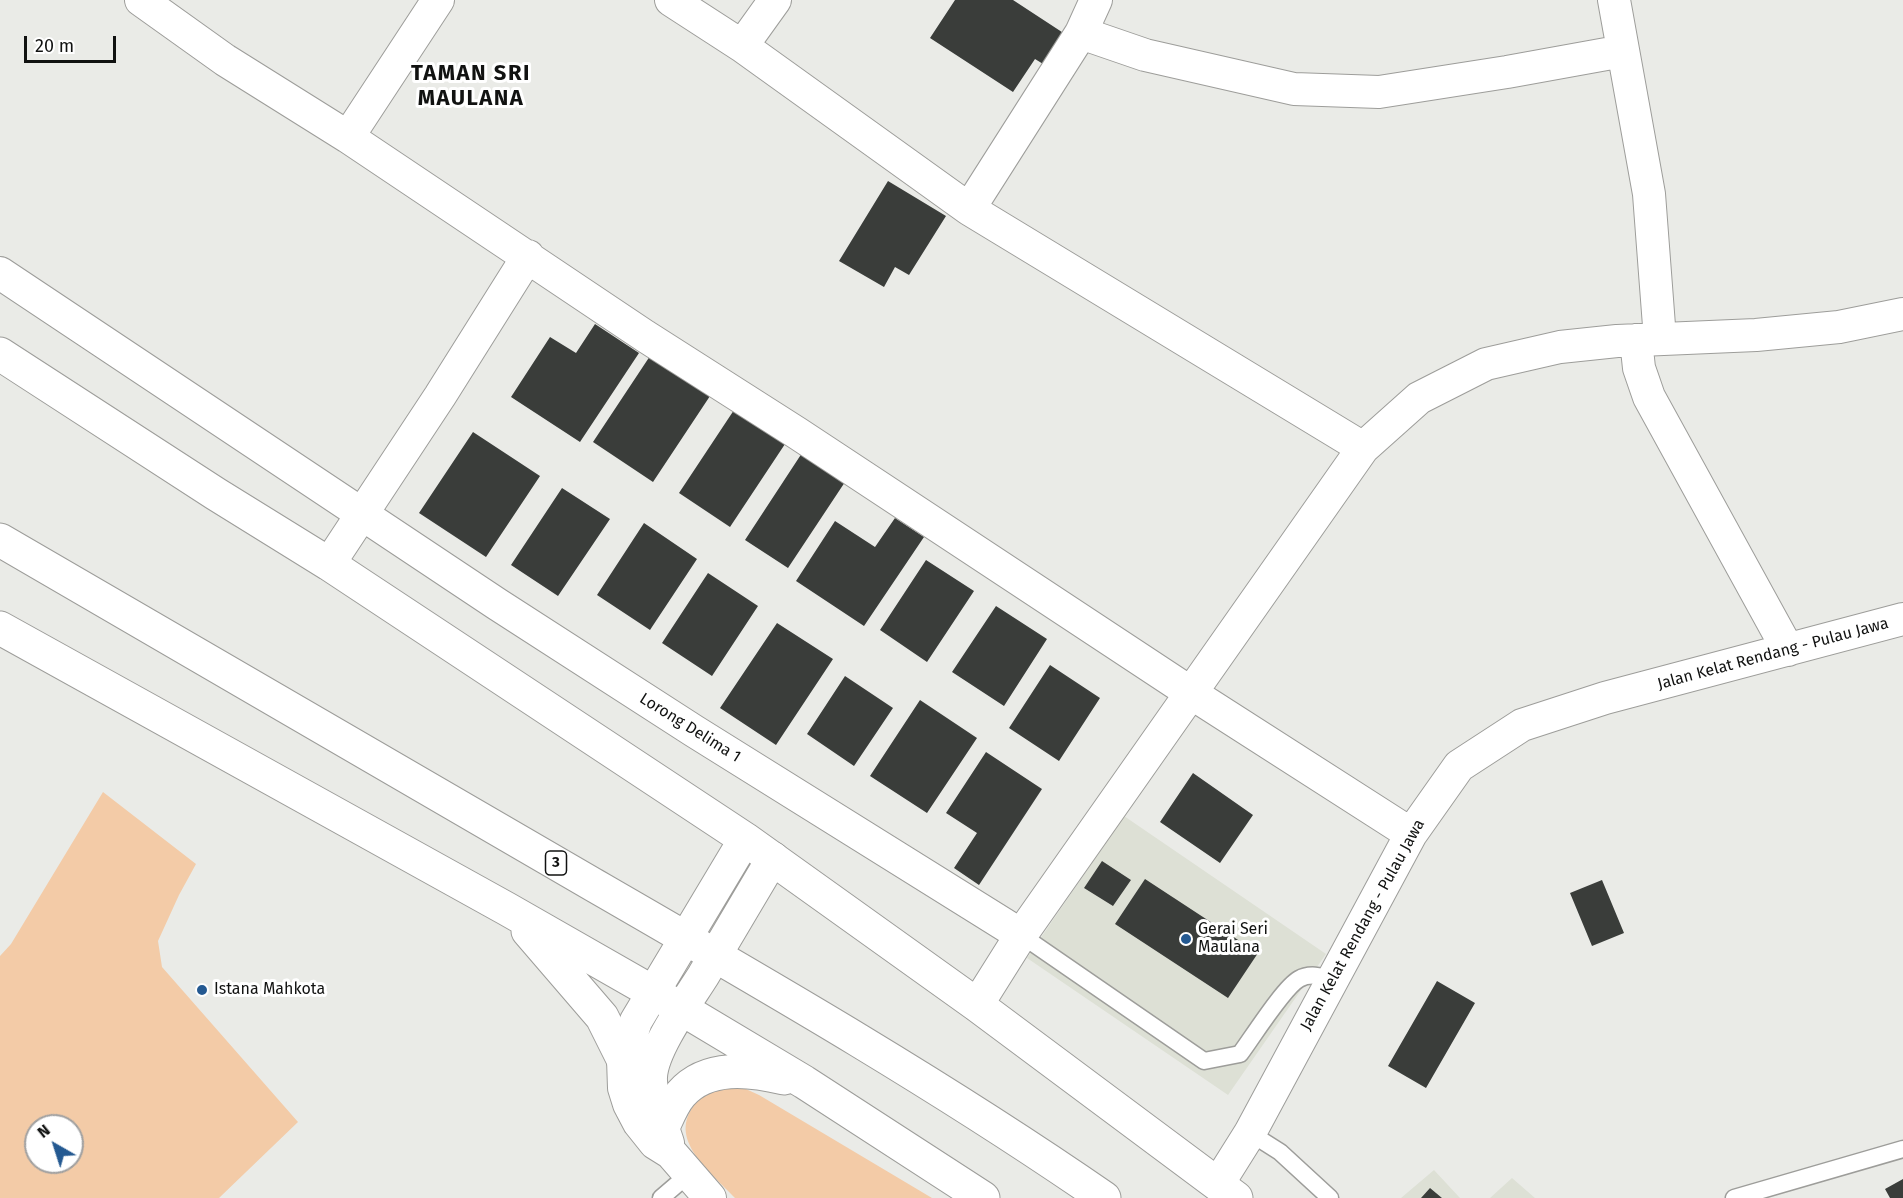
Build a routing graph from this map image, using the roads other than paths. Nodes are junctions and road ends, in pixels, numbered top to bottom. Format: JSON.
{"nodes":[{"id":1,"x":141,"y":0,"type":"edge"},
{"id":2,"x":438,"y":0,"type":"edge"},
{"id":3,"x":671,"y":0,"type":"edge"},
{"id":4,"x":776,"y":0,"type":"edge"},
{"id":5,"x":1096,"y":0,"type":"edge"},
{"id":6,"x":1614,"y":0,"type":"edge"},
{"id":7,"x":1081,"y":33,"type":"junction"},
{"id":8,"x":742,"y":46,"type":"junction"},
{"id":9,"x":1623,"y":51,"type":"junction"},
{"id":10,"x":348,"y":136,"type":"junction"},
{"id":11,"x":969,"y":209,"type":"junction"},
{"id":12,"x":528,"y":256,"type":"junction"},
{"id":13,"x":0,"y":273,"type":"edge"},
{"id":14,"x":1903,"y":314,"type":"edge"},
{"id":15,"x":1648,"y":339,"type":"junction"},
{"id":16,"x":0,"y":354,"type":"edge"},
{"id":17,"x":1363,"y":448,"type":"junction"},
{"id":18,"x":363,"y":515,"type":"junction"},
{"id":19,"x":0,"y":540,"type":"edge"},
{"id":20,"x":329,"y":564,"type":"junction"},
{"id":21,"x":1903,"y":619,"type":"edge"},
{"id":22,"x":0,"y":628,"type":"edge"},
{"id":23,"x":1788,"y":650,"type":"junction"},
{"id":24,"x":1191,"y":693,"type":"junction"},
{"id":25,"x":1411,"y":834,"type":"junction"},
{"id":26,"x":745,"y":839,"type":"junction"},
{"id":27,"x":773,"y":858,"type":"junction"},
{"id":28,"x":507,"y":909,"type":"junction"},
{"id":29,"x":1022,"y":935,"type":"junction"},
{"id":30,"x":685,"y":938,"type":"junction"},
{"id":31,"x":715,"y":956,"type":"junction"},
{"id":32,"x":1332,"y":979,"type":"junction"},
{"id":33,"x":652,"y":992,"type":"junction"},
{"id":34,"x":977,"y":1005,"type":"junction"},
{"id":35,"x":682,"y":1009,"type":"junction"},
{"id":36,"x":623,"y":1059,"type":"junction"},
{"id":37,"x":804,"y":1082,"type":"junction"},
{"id":38,"x":1250,"y":1133,"type":"junction"},
{"id":39,"x":1903,"y":1149,"type":"edge"},
{"id":40,"x":674,"y":1152,"type":"junction"},
{"id":41,"x":1227,"y":1191,"type":"edge"},
{"id":42,"x":661,"y":1198,"type":"edge"},
{"id":43,"x":710,"y":1198,"type":"edge"},
{"id":44,"x":983,"y":1198,"type":"edge"},
{"id":45,"x":1104,"y":1198,"type":"edge"},
{"id":46,"x":1330,"y":1198,"type":"edge"},
{"id":47,"x":1734,"y":1198,"type":"edge"}],
"edges":[{"from":1,"to":10,"type":"street"},
{"from":2,"to":10,"type":"street"},
{"from":3,"to":8,"type":"street"},
{"from":4,"to":8,"type":"street"},
{"from":5,"to":7,"type":"street"},
{"from":6,"to":9,"type":"street"},
{"from":7,"to":9,"type":"street"},
{"from":7,"to":11,"type":"street"},
{"from":8,"to":11,"type":"street"},
{"from":9,"to":15,"type":"street"},
{"from":10,"to":12,"type":"street"},
{"from":11,"to":17,"type":"street"},
{"from":12,"to":18,"type":"street"},
{"from":12,"to":24,"type":"street"},
{"from":13,"to":18,"type":"street","name":"Lorong Delima 1"},
{"from":14,"to":15,"type":"street"},
{"from":15,"to":17,"type":"street"},
{"from":15,"to":23,"type":"street"},
{"from":16,"to":20,"type":"main road"},
{"from":17,"to":24,"type":"street"},
{"from":18,"to":20,"type":"street"},
{"from":18,"to":29,"type":"street","name":"Lorong Delima 1"},
{"from":19,"to":30,"type":"main road","number":"3"},
{"from":20,"to":26,"type":"main road"},
{"from":21,"to":23,"type":"street","name":"Jalan Kelat Rendang - Pulau Jawa"},
{"from":22,"to":28,"type":"main road"},
{"from":23,"to":25,"type":"street","name":"Jalan Kelat Rendang - Pulau Jawa"},
{"from":24,"to":25,"type":"street"},
{"from":24,"to":29,"type":"street"},
{"from":25,"to":32,"type":"street","name":"Jalan Kelat Rendang - Pulau Jawa"},
{"from":26,"to":27,"type":"main road"},
{"from":26,"to":30,"type":"street"},
{"from":27,"to":31,"type":"street"},
{"from":27,"to":34,"type":"main road"},
{"from":28,"to":33,"type":"main road"},
{"from":28,"to":36,"type":"main road"},
{"from":29,"to":32,"type":"lane"},
{"from":29,"to":34,"type":"street"},
{"from":30,"to":31,"type":"main road","number":"3"},
{"from":30,"to":33,"type":"street"},
{"from":31,"to":35,"type":"street"},
{"from":31,"to":45,"type":"main road","number":"3"},
{"from":32,"to":38,"type":"street","name":"Jalan Kelat Rendang - Pulau Jawa"},
{"from":33,"to":35,"type":"main road"},
{"from":33,"to":36,"type":"street"},
{"from":34,"to":41,"type":"main road"},
{"from":35,"to":37,"type":"main road"},
{"from":35,"to":40,"type":"street"},
{"from":36,"to":40,"type":"street"},
{"from":37,"to":40,"type":"main road"},
{"from":37,"to":44,"type":"main road"},
{"from":38,"to":41,"type":"street","name":"Jalan Kelat Rendang - Pulau Jawa"},
{"from":38,"to":46,"type":"lane"},
{"from":39,"to":47,"type":"lane"},
{"from":40,"to":42,"type":"lane"},
{"from":40,"to":43,"type":"street"}]}
